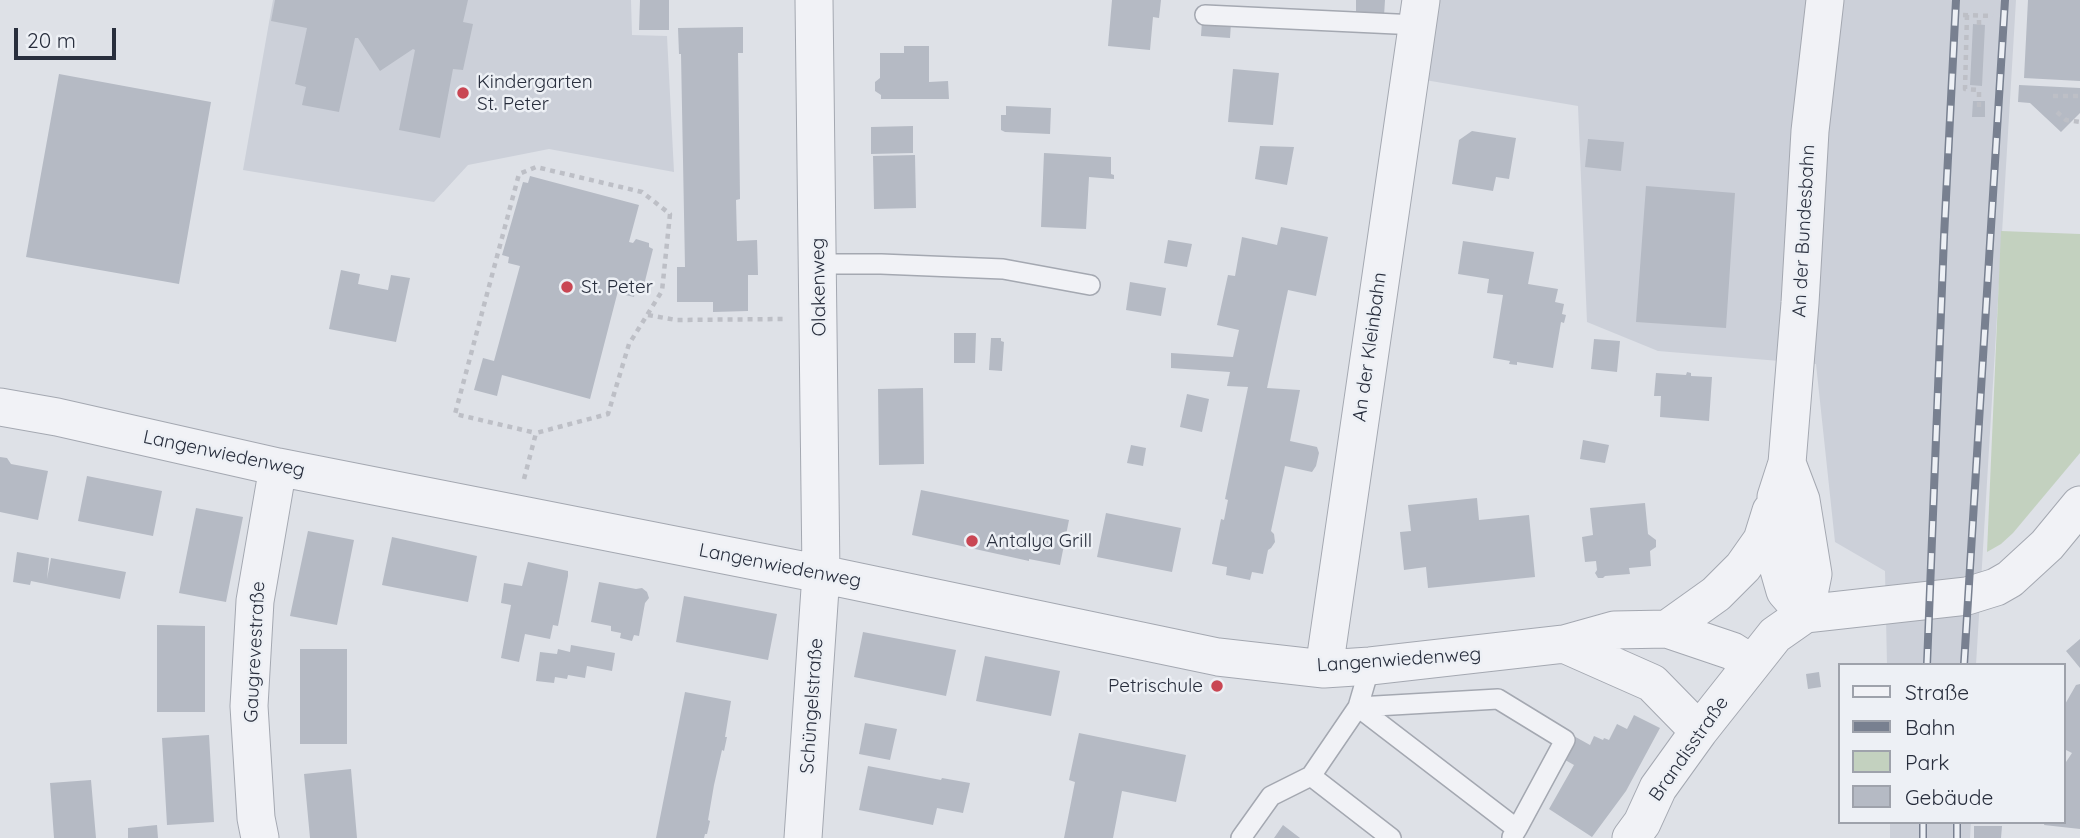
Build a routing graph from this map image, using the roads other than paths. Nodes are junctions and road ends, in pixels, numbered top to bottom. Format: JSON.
{"nodes":[{"id":1,"x":814,"y":0,"type":"edge"},
{"id":2,"x":1825,"y":0,"type":"edge"},
{"id":3,"x":1419,"y":13,"type":"edge"},
{"id":4,"x":1205,"y":15,"type":"dead end"},
{"id":5,"x":819,"y":264,"type":"junction"},
{"id":6,"x":1090,"y":285,"type":"dead end"},
{"id":7,"x":0,"y":407,"type":"edge"},
{"id":8,"x":1787,"y":463,"type":"junction"},
{"id":9,"x":278,"y":467,"type":"junction"},
{"id":10,"x":1776,"y":497,"type":"junction"},
{"id":11,"x":2080,"y":505,"type":"edge"},
{"id":12,"x":821,"y":574,"type":"junction"},
{"id":13,"x":1805,"y":614,"type":"junction"},
{"id":14,"x":1667,"y":629,"type":"junction"},
{"id":15,"x":1564,"y":644,"type":"junction"},
{"id":16,"x":1751,"y":663,"type":"junction"},
{"id":17,"x":1370,"y":666,"type":"junction"},
{"id":18,"x":1324,"y":668,"type":"junction"},
{"id":19,"x":1358,"y":707,"type":"junction"},
{"id":20,"x":1699,"y":731,"type":"junction"},
{"id":21,"x":1311,"y":776,"type":"junction"},
{"id":22,"x":1514,"y":833,"type":"edge"},
{"id":23,"x":260,"y":838,"type":"edge"},
{"id":24,"x":803,"y":838,"type":"edge"},
{"id":25,"x":1241,"y":838,"type":"edge"},
{"id":26,"x":1391,"y":838,"type":"edge"},
{"id":27,"x":1631,"y":838,"type":"edge"}],
"edges":[{"from":1,"to":5,"type":"street","name":"Olakenweg"},
{"from":2,"to":8,"type":"street","name":"An der Bundesbahn"},
{"from":3,"to":4,"type":"lane","name":"An der Kleinbahn"},
{"from":3,"to":18,"type":"street","name":"An der Kleinbahn"},
{"from":5,"to":6,"type":"lane"},
{"from":5,"to":12,"type":"street","name":"Olakenweg"},
{"from":7,"to":9,"type":"street","name":"Langenwiedenweg"},
{"from":8,"to":10,"type":"street","name":"An der Bundesbahn"},
{"from":8,"to":13,"type":"street","name":"An der Bundesbahn"},
{"from":9,"to":12,"type":"street","name":"Langenwiedenweg"},
{"from":9,"to":23,"type":"street","name":"Gaugrevestraße"},
{"from":10,"to":13,"type":"street","name":"An der Bundesbahn"},
{"from":10,"to":14,"type":"street"},
{"from":11,"to":13,"type":"street"},
{"from":12,"to":18,"type":"street","name":"Langenwiedenweg"},
{"from":12,"to":24,"type":"street","name":"Schüngelstraße"},
{"from":13,"to":16,"type":"street"},
{"from":14,"to":15,"type":"street","name":"Langenwiedenweg"},
{"from":14,"to":16,"type":"street","name":"Langenwiedenweg"},
{"from":15,"to":17,"type":"street","name":"Langenwiedenweg"},
{"from":15,"to":20,"type":"street"},
{"from":16,"to":20,"type":"street","name":"Brandisstraße"},
{"from":17,"to":18,"type":"street","name":"Langenwiedenweg"},
{"from":17,"to":19,"type":"lane"},
{"from":19,"to":21,"type":"lane"},
{"from":19,"to":22,"type":"lane"},
{"from":19,"to":22,"type":"lane"},
{"from":20,"to":27,"type":"street","name":"Brandisstraße"},
{"from":21,"to":25,"type":"lane"},
{"from":21,"to":26,"type":"lane"}]}
